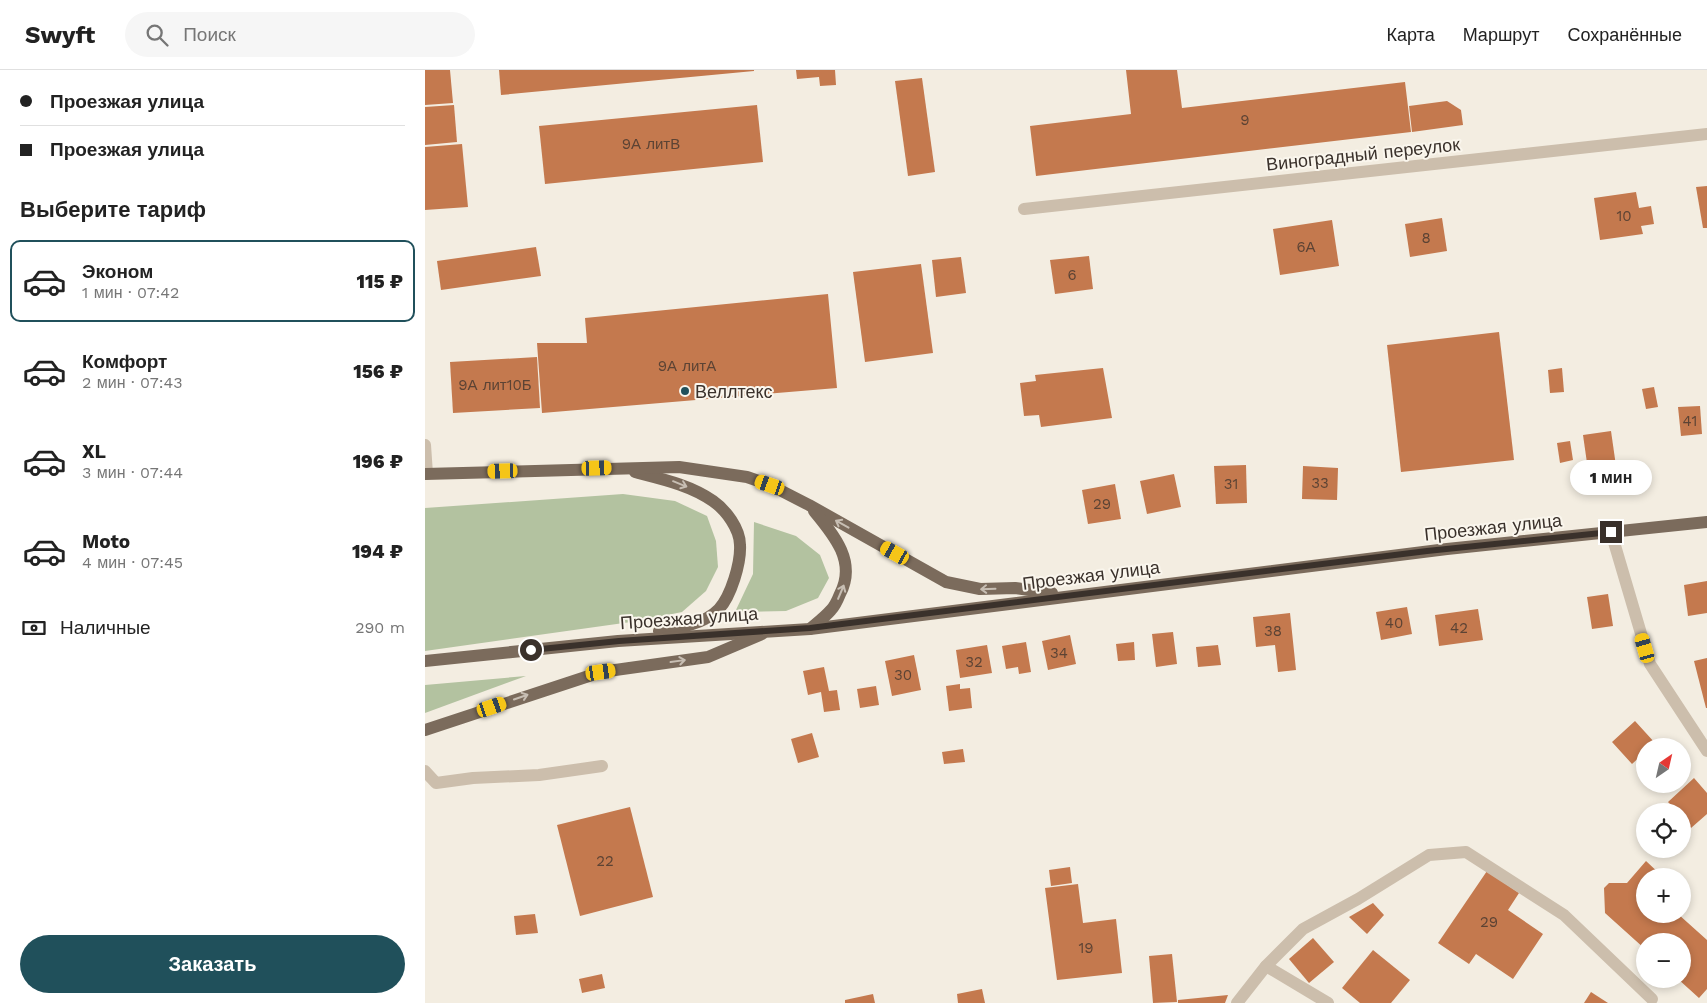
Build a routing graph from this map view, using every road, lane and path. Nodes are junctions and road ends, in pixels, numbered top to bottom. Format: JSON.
{"nodes":[{"id":1,"x":1707,"y":134,"type":"edge"},
{"id":2,"x":1024,"y":209,"type":"dead end"},
{"id":3,"x":425,"y":445,"type":"edge"},
{"id":4,"x":616,"y":468,"type":"junction"},
{"id":5,"x":426,"y":474,"type":"edge"},
{"id":6,"x":809,"y":505,"type":"junction"},
{"id":7,"x":1707,"y":522,"type":"edge"},
{"id":8,"x":1611,"y":532,"type":"junction"},
{"id":9,"x":1071,"y":595,"type":"junction"},
{"id":10,"x":810,"y":628,"type":"junction"},
{"id":11,"x":771,"y":630,"type":"junction"},
{"id":12,"x":619,"y":641,"type":"junction"},
{"id":13,"x":425,"y":661,"type":"edge"},
{"id":14,"x":425,"y":730,"type":"edge"},
{"id":15,"x":1707,"y":751,"type":"edge"},
{"id":16,"x":603,"y":766,"type":"dead end"},
{"id":17,"x":425,"y":770,"type":"edge"},
{"id":18,"x":1266,"y":966,"type":"junction"},
{"id":19,"x":1652,"y":999,"type":"dead end"},
{"id":20,"x":1237,"y":1003,"type":"edge"},
{"id":21,"x":1328,"y":1003,"type":"edge"}],
"edges":[{"from":1,"to":2,"type":"street","name":"Виноградный переулок"},
{"from":3,"to":5,"type":"street"},
{"from":4,"to":5,"type":"main road"},
{"from":4,"to":6,"type":"main road"},
{"from":4,"to":12,"type":"main road","one_way":true},
{"from":9,"to":6,"type":"main road","one_way":true},
{"from":10,"to":6,"type":"main road","one_way":true},
{"from":7,"to":8,"type":"main road","name":"Проезжая улица"},
{"from":8,"to":9,"type":"main road","name":"Проезжая улица"},
{"from":8,"to":15,"type":"street"},
{"from":9,"to":10,"type":"main road","name":"Проезжая улица"},
{"from":10,"to":11,"type":"main road","name":"Проезжая улица"},
{"from":11,"to":12,"type":"main road","name":"Проезжая улица"},
{"from":14,"to":11,"type":"main road","one_way":true},
{"from":12,"to":13,"type":"main road","name":"Проезжая улица"},
{"from":16,"to":17,"type":"street"},
{"from":18,"to":19,"type":"street"},
{"from":18,"to":20,"type":"street"},
{"from":18,"to":21,"type":"street"}]}
